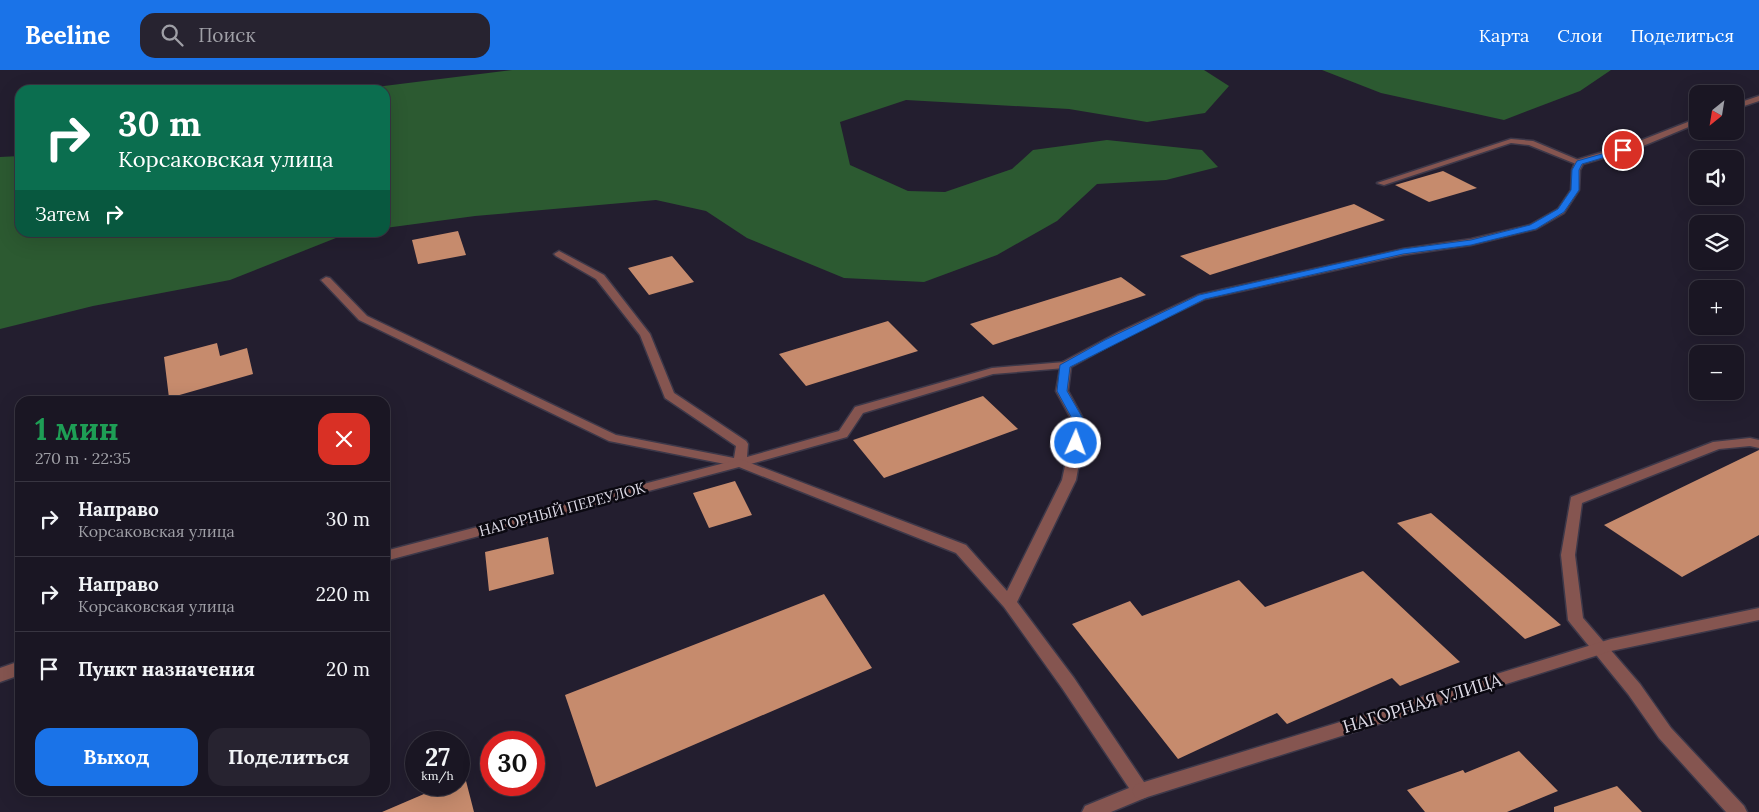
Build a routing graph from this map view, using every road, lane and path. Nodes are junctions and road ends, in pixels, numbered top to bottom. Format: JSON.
{"nodes":[{"id":1,"x":1759,"y":98,"type":"edge"},
{"id":2,"x":1744,"y":104,"type":"edge"},
{"id":3,"x":1689,"y":124,"type":"edge"},
{"id":4,"x":1579,"y":162,"type":"junction"},
{"id":5,"x":1381,"y":182,"type":"dead end"},
{"id":6,"x":559,"y":254,"type":"dead end"},
{"id":7,"x":326,"y":280,"type":"dead end"},
{"id":8,"x":1066,"y":365,"type":"junction"},
{"id":9,"x":1759,"y":444,"type":"edge"},
{"id":10,"x":740,"y":463,"type":"junction"},
{"id":11,"x":390,"y":555,"type":"edge"},
{"id":12,"x":1009,"y":603,"type":"junction"},
{"id":13,"x":1759,"y":614,"type":"edge"},
{"id":14,"x":1598,"y":649,"type":"junction"},
{"id":15,"x":15,"y":670,"type":"edge"},
{"id":16,"x":0,"y":675,"type":"edge"},
{"id":17,"x":1141,"y":791,"type":"junction"},
{"id":18,"x":1091,"y":812,"type":"edge"},
{"id":19,"x":1738,"y":812,"type":"edge"}],
"edges":[{"from":1,"to":2,"type":"street"},
{"from":3,"to":4,"type":"street"},
{"from":4,"to":5,"type":"street"},
{"from":4,"to":8,"type":"street"},
{"from":6,"to":10,"type":"street"},
{"from":7,"to":10,"type":"street"},
{"from":8,"to":10,"type":"street","name":"НАГОРНЫЙ ПЕРЕУЛОК"},
{"from":8,"to":12,"type":"street"},
{"from":9,"to":14,"type":"street"},
{"from":10,"to":11,"type":"street","name":"НАГОРНЫЙ ПЕРЕУЛОК"},
{"from":10,"to":12,"type":"street"},
{"from":12,"to":17,"type":"street"},
{"from":13,"to":14,"type":"street","name":"НАГОРНАЯ УЛИЦА"},
{"from":14,"to":17,"type":"street","name":"НАГОРНАЯ УЛИЦА"},
{"from":14,"to":19,"type":"street"},
{"from":15,"to":16,"type":"street"},
{"from":17,"to":18,"type":"street","name":"НАГОРНАЯ УЛИЦА"}]}
